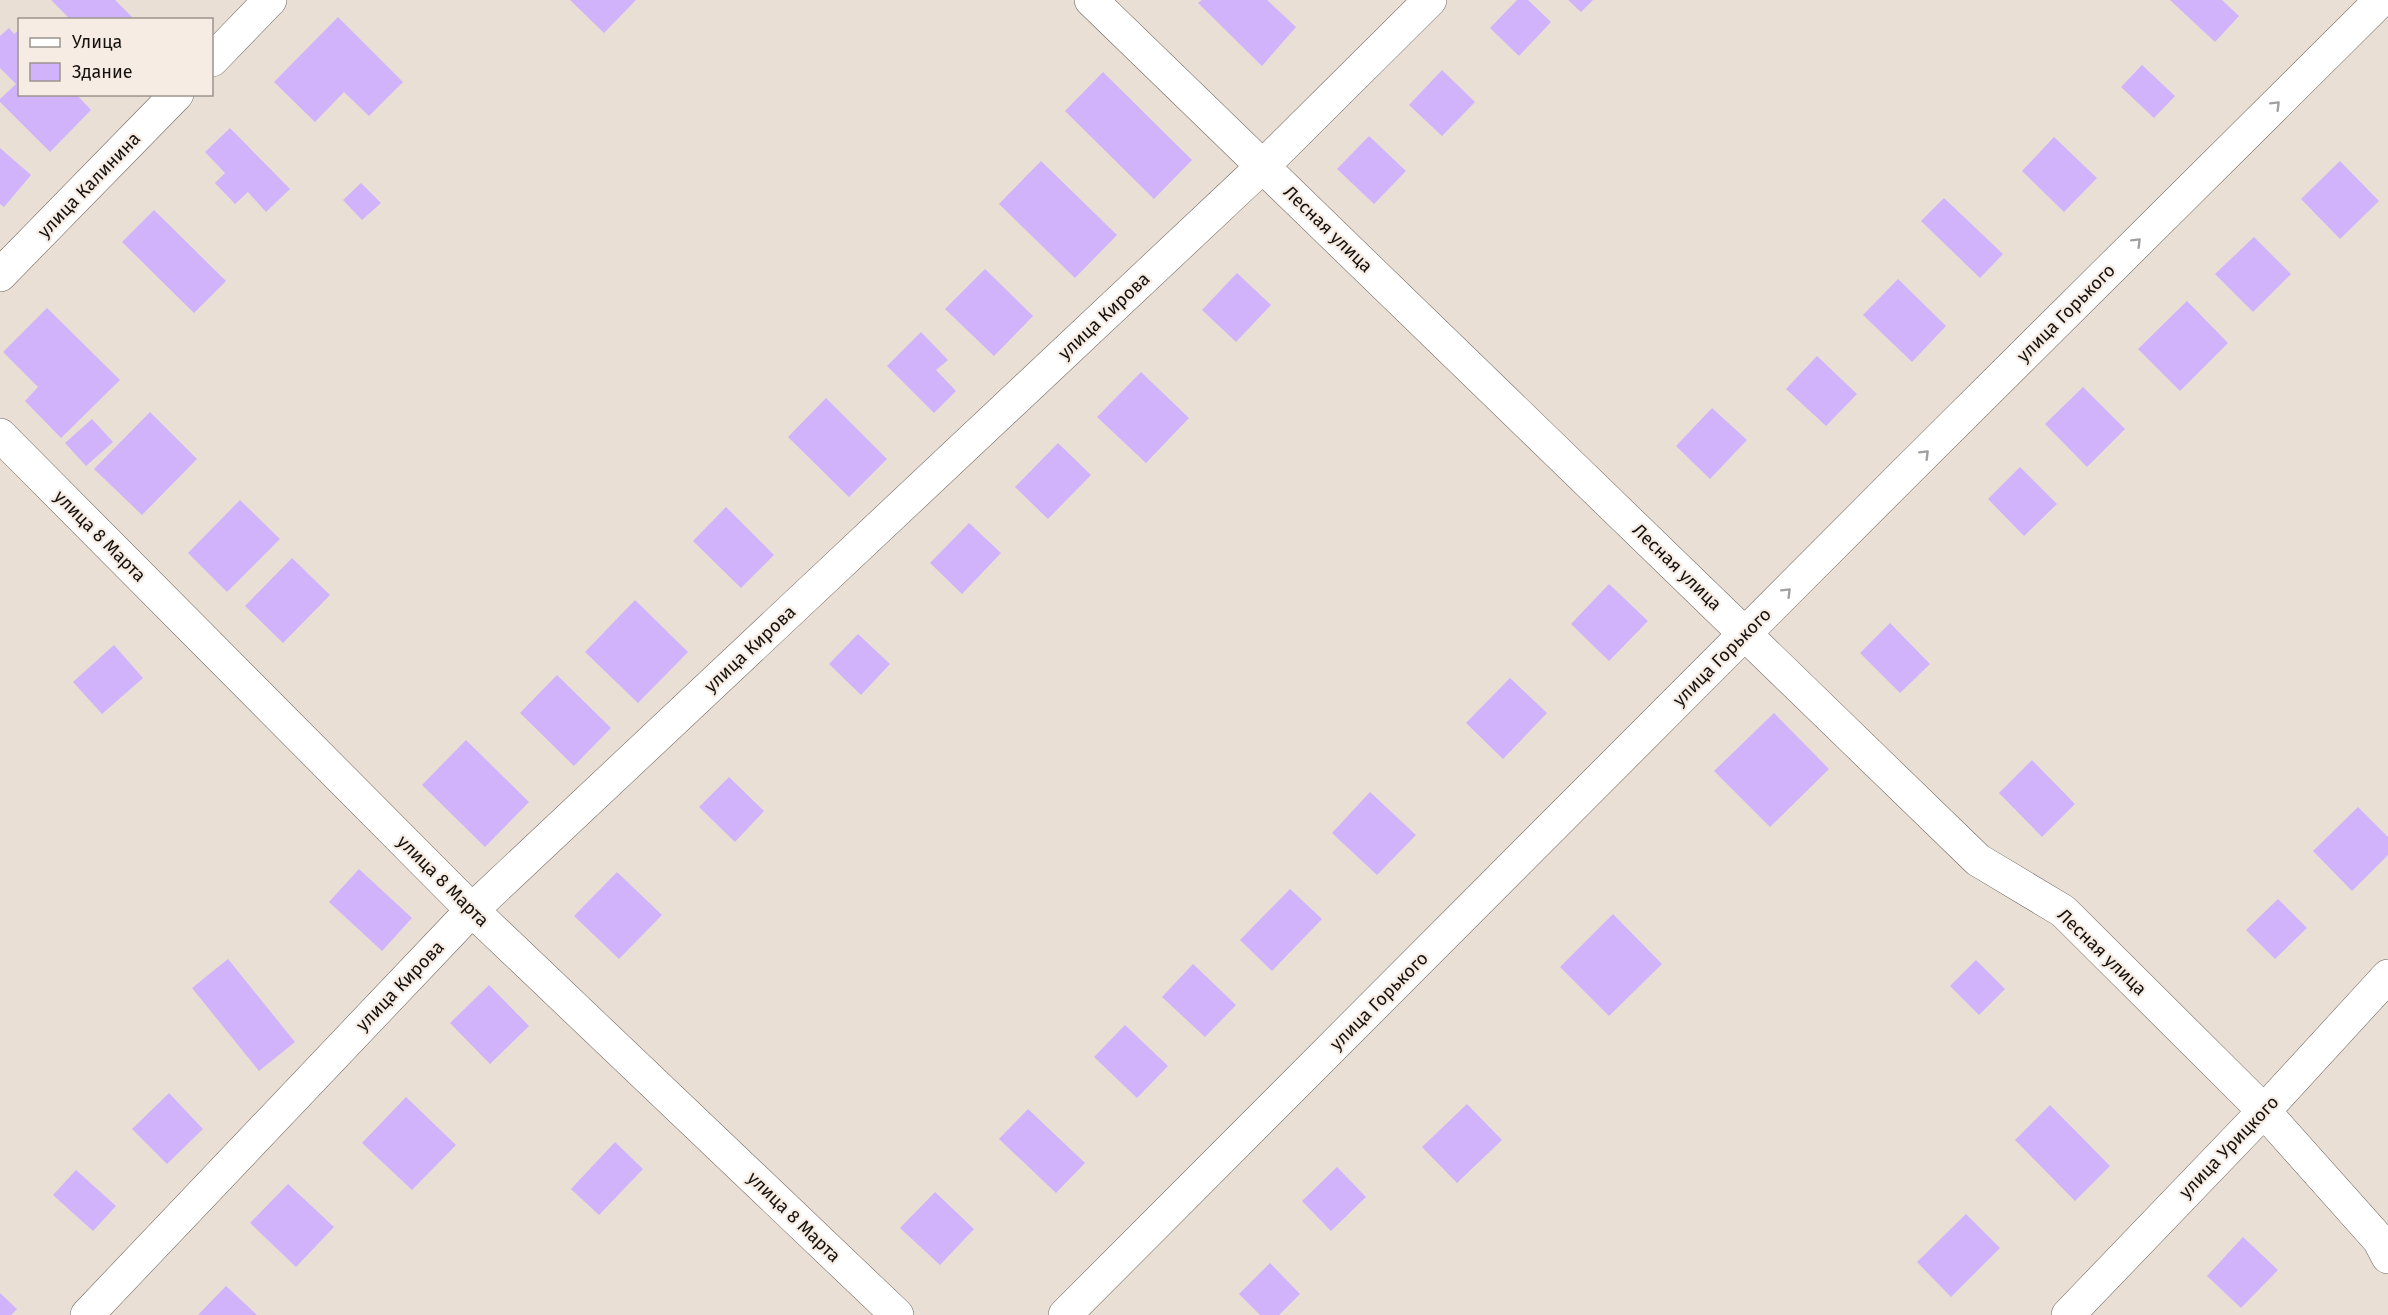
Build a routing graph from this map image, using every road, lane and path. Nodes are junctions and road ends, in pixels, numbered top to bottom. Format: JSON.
{"nodes":[{"id":1,"x":270,"y":0,"type":"edge"},
{"id":2,"x":1091,"y":0,"type":"edge"},
{"id":3,"x":1430,"y":0,"type":"edge"},
{"id":4,"x":2381,"y":0,"type":"edge"},
{"id":5,"x":213,"y":59,"type":"edge"},
{"id":6,"x":175,"y":96,"type":"edge"},
{"id":7,"x":1263,"y":166,"type":"junction"},
{"id":8,"x":0,"y":275,"type":"edge"},
{"id":9,"x":0,"y":435,"type":"edge"},
{"id":10,"x":1746,"y":633,"type":"junction"},
{"id":11,"x":472,"y":910,"type":"junction"},
{"id":12,"x":2388,"y":976,"type":"edge"},
{"id":13,"x":2264,"y":1111,"type":"junction"},
{"id":14,"x":2388,"y":1257,"type":"edge"},
{"id":15,"x":87,"y":1315,"type":"edge"},
{"id":16,"x":897,"y":1315,"type":"edge"},
{"id":17,"x":1065,"y":1315,"type":"edge"},
{"id":18,"x":2068,"y":1315,"type":"edge"}],
"edges":[{"from":1,"to":5,"type":"street"},
{"from":2,"to":7,"type":"street","name":"Лесная улица"},
{"from":3,"to":7,"type":"street","name":"улица Кирова"},
{"from":10,"to":4,"type":"street","name":"улица Горького","one_way":true},
{"from":6,"to":8,"type":"street","name":"улица Калинина"},
{"from":7,"to":10,"type":"street","name":"Лесная улица"},
{"from":7,"to":11,"type":"street","name":"улица Кирова"},
{"from":9,"to":11,"type":"street","name":"улица 8 Марта"},
{"from":10,"to":13,"type":"street","name":"Лесная улица"},
{"from":10,"to":17,"type":"street","name":"улица Горького"},
{"from":11,"to":15,"type":"street","name":"улица Кирова"},
{"from":11,"to":16,"type":"street","name":"улица 8 Марта"},
{"from":12,"to":13,"type":"street","name":"улица Урицкого"},
{"from":13,"to":14,"type":"street","name":"Лесная улица"},
{"from":13,"to":18,"type":"street","name":"улица Урицкого"}]}
